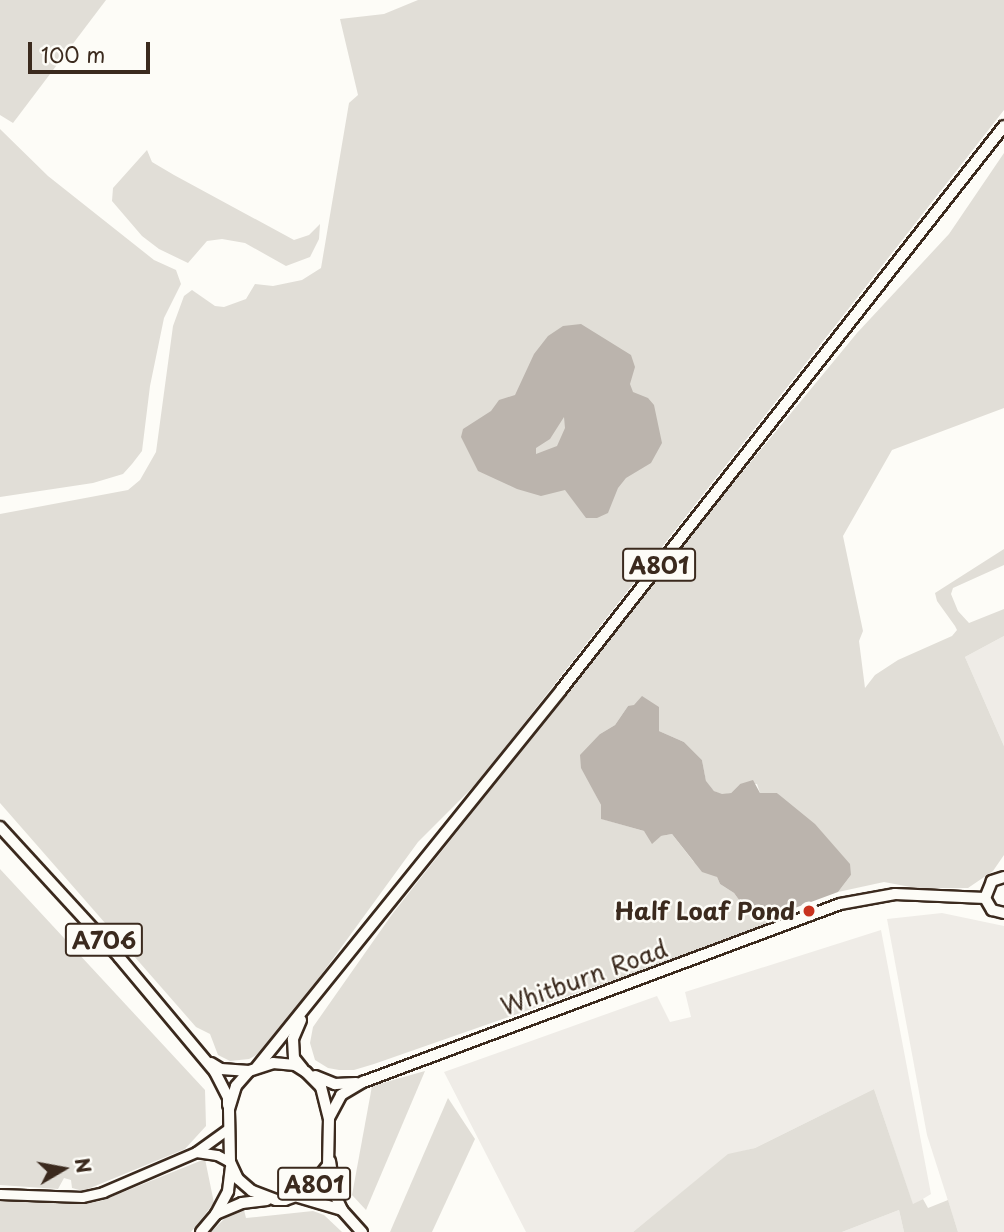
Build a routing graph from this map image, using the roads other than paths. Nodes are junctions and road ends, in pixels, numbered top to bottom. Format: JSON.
{"nodes":[{"id":1,"x":1004,"y":126,"type":"edge"},
{"id":2,"x":0,"y":827,"type":"edge"},
{"id":3,"x":1004,"y":877,"type":"edge"},
{"id":4,"x":985,"y":898,"type":"junction"},
{"id":5,"x":1004,"y":913,"type":"edge"},
{"id":6,"x":312,"y":1002,"type":"junction"},
{"id":7,"x":202,"y":1058,"type":"junction"},
{"id":8,"x":253,"y":1069,"type":"junction"},
{"id":9,"x":305,"y":1071,"type":"junction"},
{"id":10,"x":363,"y":1082,"type":"junction"},
{"id":11,"x":329,"y":1118,"type":"junction"},
{"id":12,"x":228,"y":1124,"type":"junction"},
{"id":13,"x":329,"y":1145,"type":"junction"},
{"id":14,"x":196,"y":1152,"type":"junction"},
{"id":15,"x":230,"y":1165,"type":"junction"},
{"id":16,"x":0,"y":1194,"type":"edge"},
{"id":17,"x":298,"y":1196,"type":"junction"},
{"id":18,"x":276,"y":1200,"type":"junction"},
{"id":19,"x":342,"y":1210,"type":"junction"},
{"id":20,"x":216,"y":1214,"type":"junction"},
{"id":21,"x":201,"y":1232,"type":"edge"},
{"id":22,"x":362,"y":1232,"type":"edge"}],
"edges":[{"from":1,"to":6,"type":"main road","number":"A801"},
{"from":2,"to":7,"type":"main road","number":"A706"},
{"from":3,"to":4,"type":"main road"},
{"from":4,"to":5,"type":"main road"},
{"from":4,"to":10,"type":"main road","name":"Whitburn Road"},
{"from":6,"to":8,"type":"main road","number":"A801"},
{"from":6,"to":9,"type":"main road","number":"A801"},
{"from":7,"to":8,"type":"main road"},
{"from":7,"to":12,"type":"main road","number":"A706"},
{"from":8,"to":9,"type":"main road"},
{"from":8,"to":12,"type":"main road","number":"A801"},
{"from":9,"to":10,"type":"main road","name":"Whitburn Road"},
{"from":9,"to":11,"type":"main road","number":"A801"},
{"from":10,"to":11,"type":"main road","name":"Whitburn Road"},
{"from":11,"to":13,"type":"main road","number":"A801"},
{"from":12,"to":14,"type":"street"},
{"from":12,"to":15,"type":"main road","number":"A801"},
{"from":13,"to":17,"type":"main road","number":"A801"},
{"from":13,"to":19,"type":"main road"},
{"from":14,"to":15,"type":"street"},
{"from":14,"to":16,"type":"street"},
{"from":15,"to":18,"type":"main road","number":"A801"},
{"from":15,"to":20,"type":"main road","number":"A801"},
{"from":17,"to":18,"type":"main road","number":"A801"},
{"from":17,"to":19,"type":"main road"},
{"from":18,"to":20,"type":"main road","number":"A801"},
{"from":19,"to":22,"type":"main road"},
{"from":20,"to":21,"type":"main road","number":"A801"}]}
